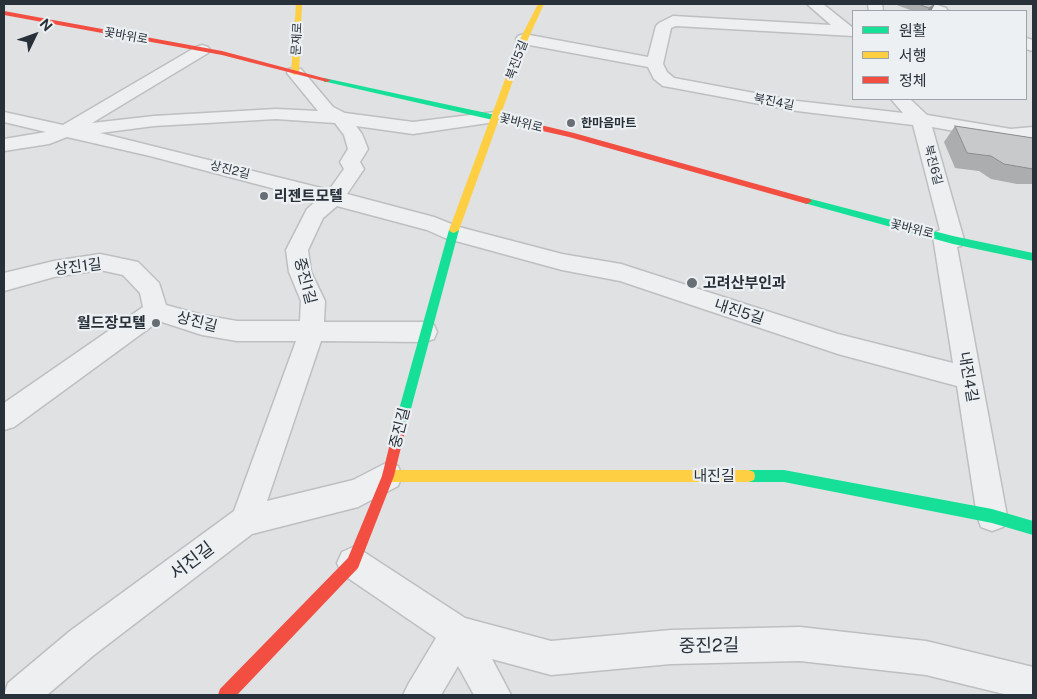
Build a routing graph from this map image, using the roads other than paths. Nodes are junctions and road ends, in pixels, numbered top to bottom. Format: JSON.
{"nodes":[{"id":1,"x":299,"y":4,"type":"edge"},
{"id":2,"x":541,"y":4,"type":"edge"},
{"id":3,"x":814,"y":4,"type":"edge"},
{"id":4,"x":921,"y":4,"type":"edge"},
{"id":5,"x":937,"y":10,"type":"edge"},
{"id":6,"x":4,"y":13,"type":"edge"},
{"id":7,"x":850,"y":33,"type":"edge"},
{"id":8,"x":524,"y":39,"type":"junction"},
{"id":9,"x":202,"y":50,"type":"junction"},
{"id":10,"x":655,"y":64,"type":"junction"},
{"id":11,"x":295,"y":73,"type":"junction"},
{"id":12,"x":901,"y":100,"type":"edge"},
{"id":13,"x":4,"y":117,"type":"edge"},
{"id":14,"x":496,"y":117,"type":"junction"},
{"id":15,"x":340,"y":118,"type":"junction"},
{"id":16,"x":921,"y":120,"type":"junction"},
{"id":17,"x":65,"y":131,"type":"junction"},
{"id":18,"x":1033,"y":133,"type":"edge"},
{"id":19,"x":4,"y":145,"type":"edge"},
{"id":20,"x":334,"y":197,"type":"junction"},
{"id":21,"x":452,"y":233,"type":"junction"},
{"id":22,"x":949,"y":239,"type":"junction"},
{"id":23,"x":1033,"y":257,"type":"edge"},
{"id":24,"x":4,"y":282,"type":"edge"},
{"id":25,"x":156,"y":312,"type":"junction"},
{"id":26,"x":312,"y":331,"type":"junction"},
{"id":27,"x":424,"y":332,"type":"junction"},
{"id":28,"x":968,"y":378,"type":"junction"},
{"id":29,"x":4,"y":418,"type":"edge"},
{"id":30,"x":388,"y":476,"type":"junction"},
{"id":31,"x":992,"y":516,"type":"junction"},
{"id":32,"x":244,"y":521,"type":"junction"},
{"id":33,"x":1033,"y":528,"type":"edge"},
{"id":34,"x":354,"y":563,"type":"junction"},
{"id":35,"x":458,"y":633,"type":"junction"},
{"id":36,"x":1033,"y":684,"type":"edge"},
{"id":37,"x":20,"y":695,"type":"edge"},
{"id":38,"x":226,"y":695,"type":"edge"},
{"id":39,"x":421,"y":695,"type":"edge"},
{"id":40,"x":493,"y":695,"type":"edge"}],
"edges":[{"from":1,"to":11,"type":"street","name":"문재로"},
{"from":2,"to":8,"type":"street","name":"북진5길"},
{"from":3,"to":7,"type":"street"},
{"from":4,"to":5,"type":"street"},
{"from":6,"to":9,"type":"street","name":"꽃바위로"},
{"from":7,"to":10,"type":"street"},
{"from":8,"to":10,"type":"street"},
{"from":8,"to":14,"type":"street","name":"북진5길"},
{"from":9,"to":11,"type":"street","name":"꽃바위로"},
{"from":9,"to":17,"type":"street"},
{"from":10,"to":16,"type":"street","name":"북진4길"},
{"from":11,"to":14,"type":"street","name":"꽃바위로"},
{"from":11,"to":15,"type":"street","name":"중진1길"},
{"from":12,"to":16,"type":"street","name":"북진6길"},
{"from":13,"to":17,"type":"street","name":"상진2길"},
{"from":14,"to":15,"type":"street"},
{"from":14,"to":21,"type":"street","name":"중진길"},
{"from":14,"to":22,"type":"street","name":"꽃바위로"},
{"from":15,"to":17,"type":"street"},
{"from":15,"to":20,"type":"street","name":"중진1길"},
{"from":16,"to":18,"type":"street","name":"북진4길"},
{"from":16,"to":22,"type":"street","name":"북진6길"},
{"from":17,"to":19,"type":"street"},
{"from":17,"to":20,"type":"street","name":"상진2길"},
{"from":20,"to":21,"type":"street","name":"상진2길"},
{"from":20,"to":26,"type":"street","name":"중진1길"},
{"from":21,"to":27,"type":"street","name":"중진길"},
{"from":21,"to":28,"type":"street","name":"내진5길"},
{"from":22,"to":23,"type":"street","name":"꽃바위로"},
{"from":22,"to":28,"type":"street","name":"내진4길"},
{"from":24,"to":25,"type":"street","name":"상진1길"},
{"from":25,"to":26,"type":"street","name":"상진길"},
{"from":25,"to":29,"type":"street","name":"상진길"},
{"from":26,"to":27,"type":"street","name":"상진길"},
{"from":26,"to":32,"type":"street","name":"중진1길"},
{"from":27,"to":30,"type":"street","name":"중진길"},
{"from":28,"to":31,"type":"street","name":"내진4길"},
{"from":30,"to":31,"type":"street","name":"내진길"},
{"from":30,"to":32,"type":"street","name":"서진길"},
{"from":30,"to":34,"type":"street","name":"중진길"},
{"from":31,"to":33,"type":"street","name":"내진길"},
{"from":32,"to":37,"type":"street","name":"서진길"},
{"from":34,"to":35,"type":"street"},
{"from":34,"to":38,"type":"street","name":"중진길"},
{"from":35,"to":36,"type":"street","name":"중진2길"},
{"from":35,"to":39,"type":"street"},
{"from":35,"to":40,"type":"street"}]}
